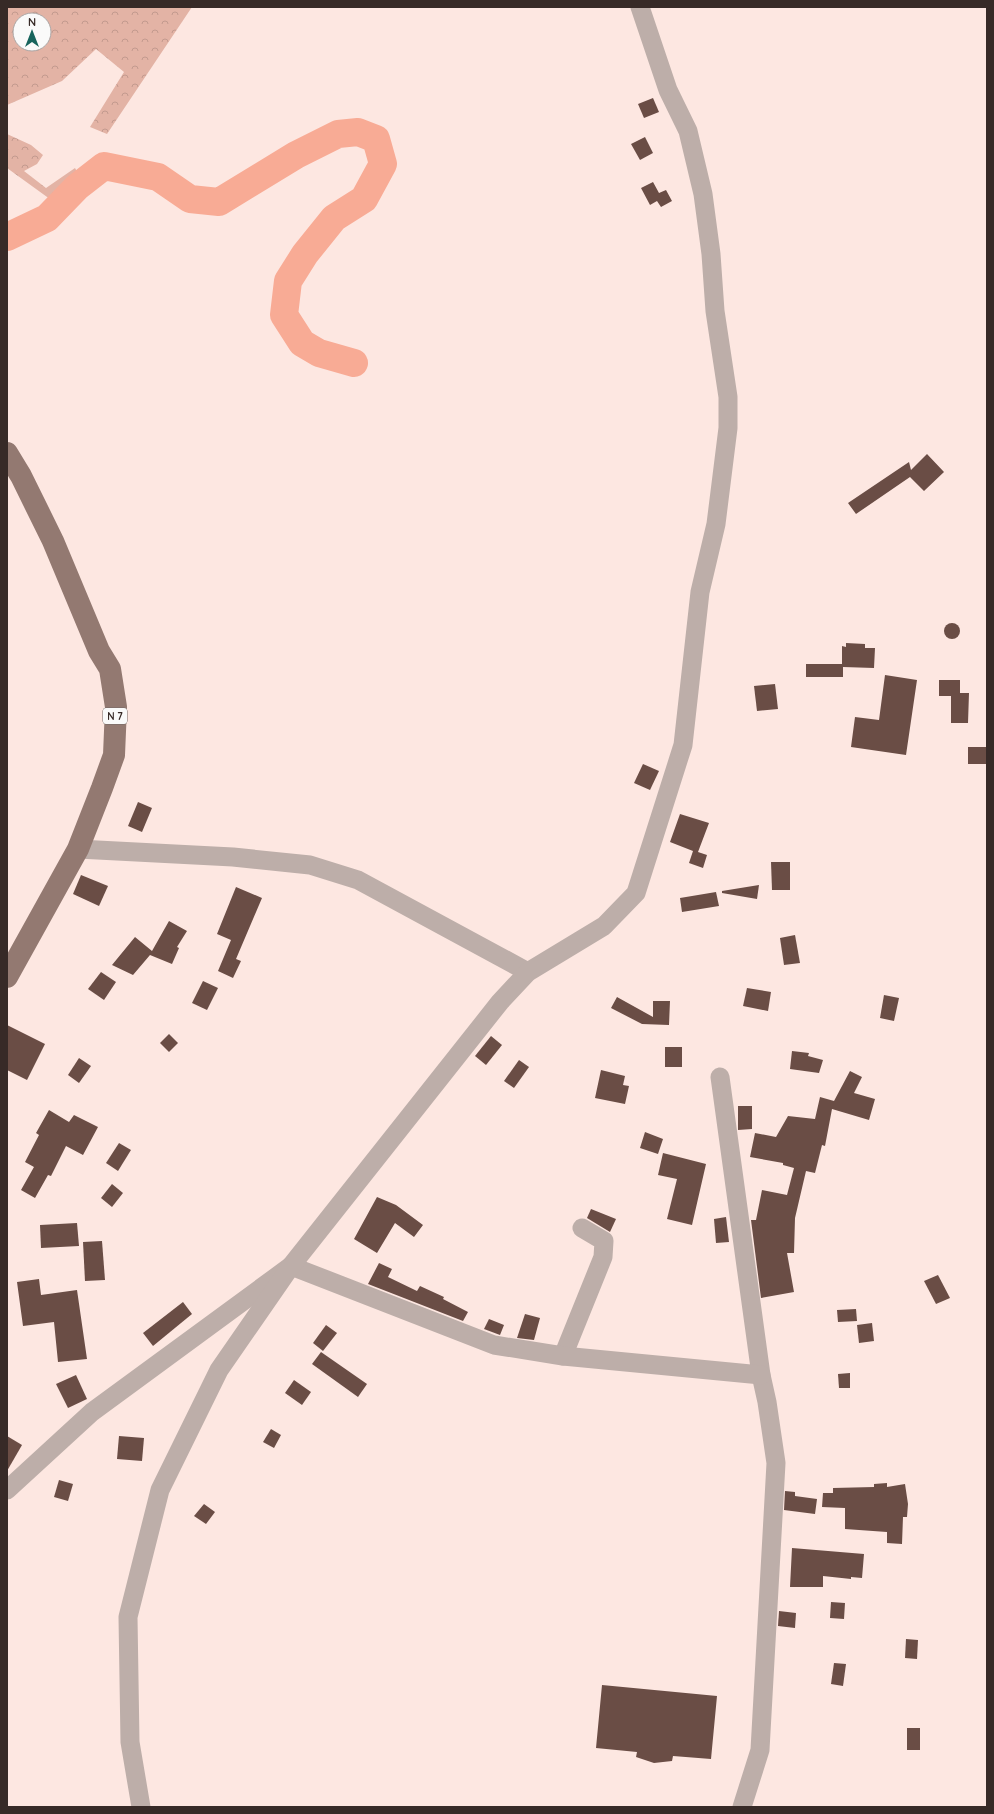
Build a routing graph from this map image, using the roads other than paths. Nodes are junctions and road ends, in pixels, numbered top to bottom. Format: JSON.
{"nodes":[{"id":1,"x":640,"y":7,"type":"edge"},
{"id":2,"x":7,"y":453,"type":"edge"},
{"id":3,"x":78,"y":849,"type":"junction"},
{"id":4,"x":528,"y":972,"type":"junction"},
{"id":5,"x":7,"y":977,"type":"edge"},
{"id":6,"x":720,"y":1077,"type":"dead end"},
{"id":7,"x":582,"y":1228,"type":"dead end"},
{"id":8,"x":291,"y":1266,"type":"junction"},
{"id":9,"x":563,"y":1356,"type":"junction"},
{"id":10,"x":761,"y":1375,"type":"junction"},
{"id":11,"x":7,"y":1490,"type":"edge"},
{"id":12,"x":141,"y":1807,"type":"edge"},
{"id":13,"x":742,"y":1807,"type":"edge"}],
"edges":[{"from":1,"to":4,"type":"street"},
{"from":2,"to":3,"type":"main road","number":"N 7"},
{"from":3,"to":4,"type":"street"},
{"from":3,"to":5,"type":"main road","number":"N 7"},
{"from":4,"to":8,"type":"street"},
{"from":6,"to":10,"type":"street"},
{"from":7,"to":9,"type":"street"},
{"from":8,"to":9,"type":"street"},
{"from":8,"to":11,"type":"street"},
{"from":8,"to":12,"type":"street"},
{"from":9,"to":10,"type":"street"},
{"from":10,"to":13,"type":"street"}]}
